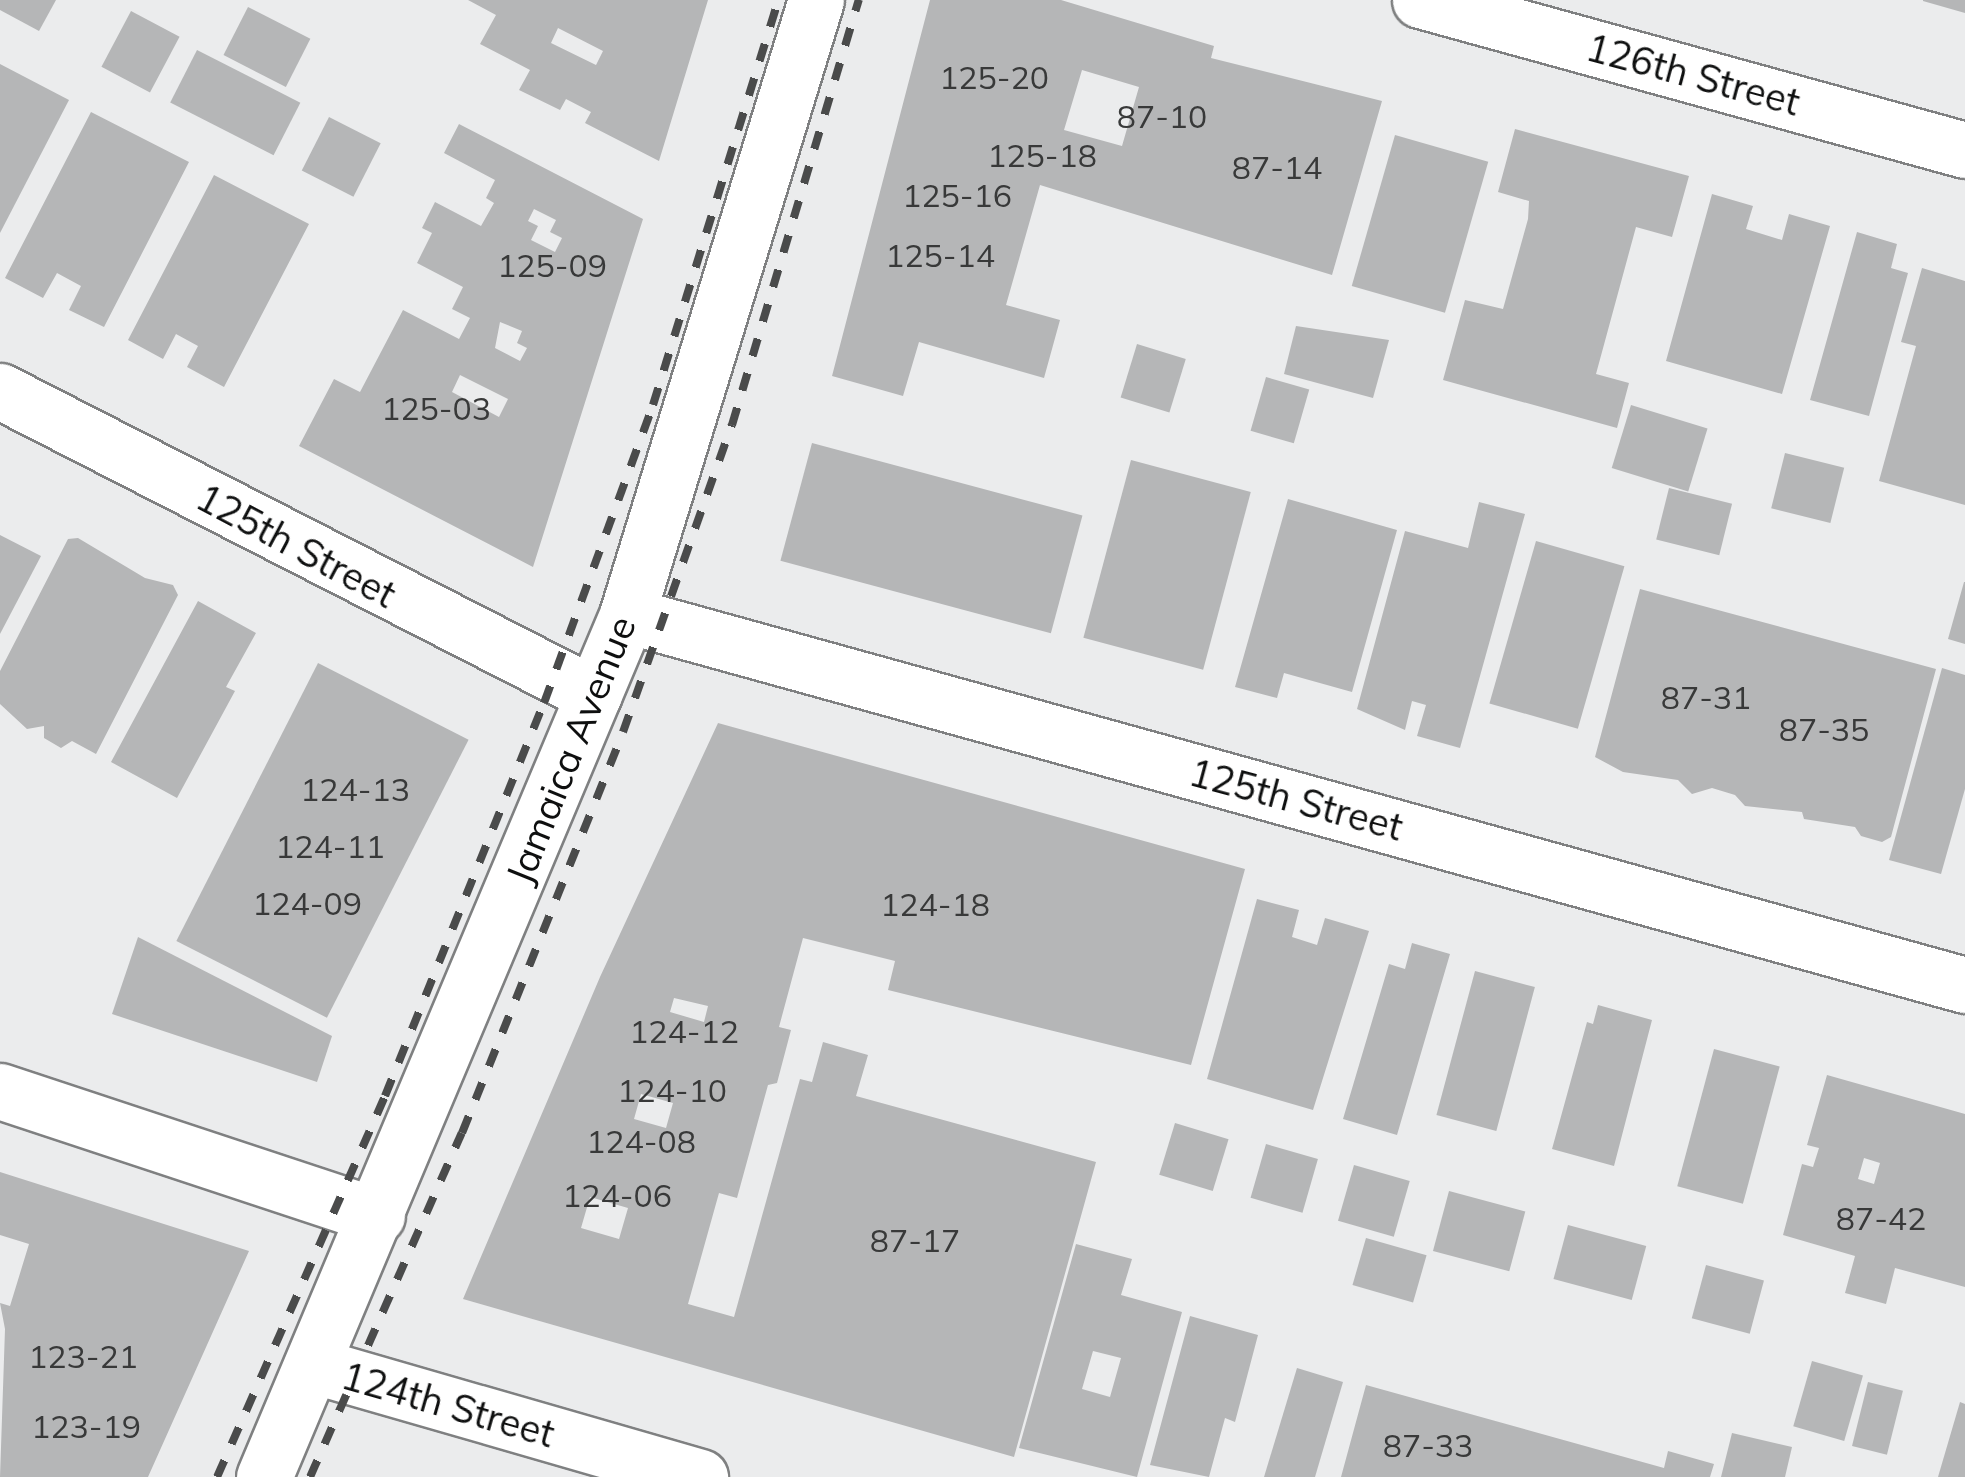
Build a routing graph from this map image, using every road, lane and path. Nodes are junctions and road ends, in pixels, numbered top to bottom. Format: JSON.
{"nodes":[{"id":1,"x":816,"y":0,"type":"edge"},
{"id":2,"x":1420,"y":0,"type":"edge"},
{"id":3,"x":1965,"y":150,"type":"edge"},
{"id":4,"x":0,"y":391,"type":"edge"},
{"id":5,"x":627,"y":615,"type":"junction"},
{"id":6,"x":594,"y":695,"type":"junction"},
{"id":7,"x":1965,"y":986,"type":"edge"},
{"id":8,"x":0,"y":1091,"type":"edge"},
{"id":9,"x":376,"y":1216,"type":"junction"},
{"id":10,"x":312,"y":1365,"type":"junction"},
{"id":11,"x":264,"y":1477,"type":"edge"},
{"id":12,"x":700,"y":1477,"type":"edge"}],
"edges":[{"from":1,"to":5,"type":"street","name":"Jamaica Avenue"},
{"from":2,"to":3,"type":"street","name":"126th Street"},
{"from":4,"to":6,"type":"street","name":"125th Street"},
{"from":5,"to":6,"type":"street","name":"Jamaica Avenue"},
{"from":5,"to":7,"type":"street","name":"125th Street"},
{"from":6,"to":9,"type":"street","name":"Jamaica Avenue"},
{"from":8,"to":9,"type":"street"},
{"from":9,"to":10,"type":"street","name":"Jamaica Avenue"},
{"from":10,"to":11,"type":"street","name":"Jamaica Avenue"},
{"from":10,"to":12,"type":"street","name":"124th Street"}]}
